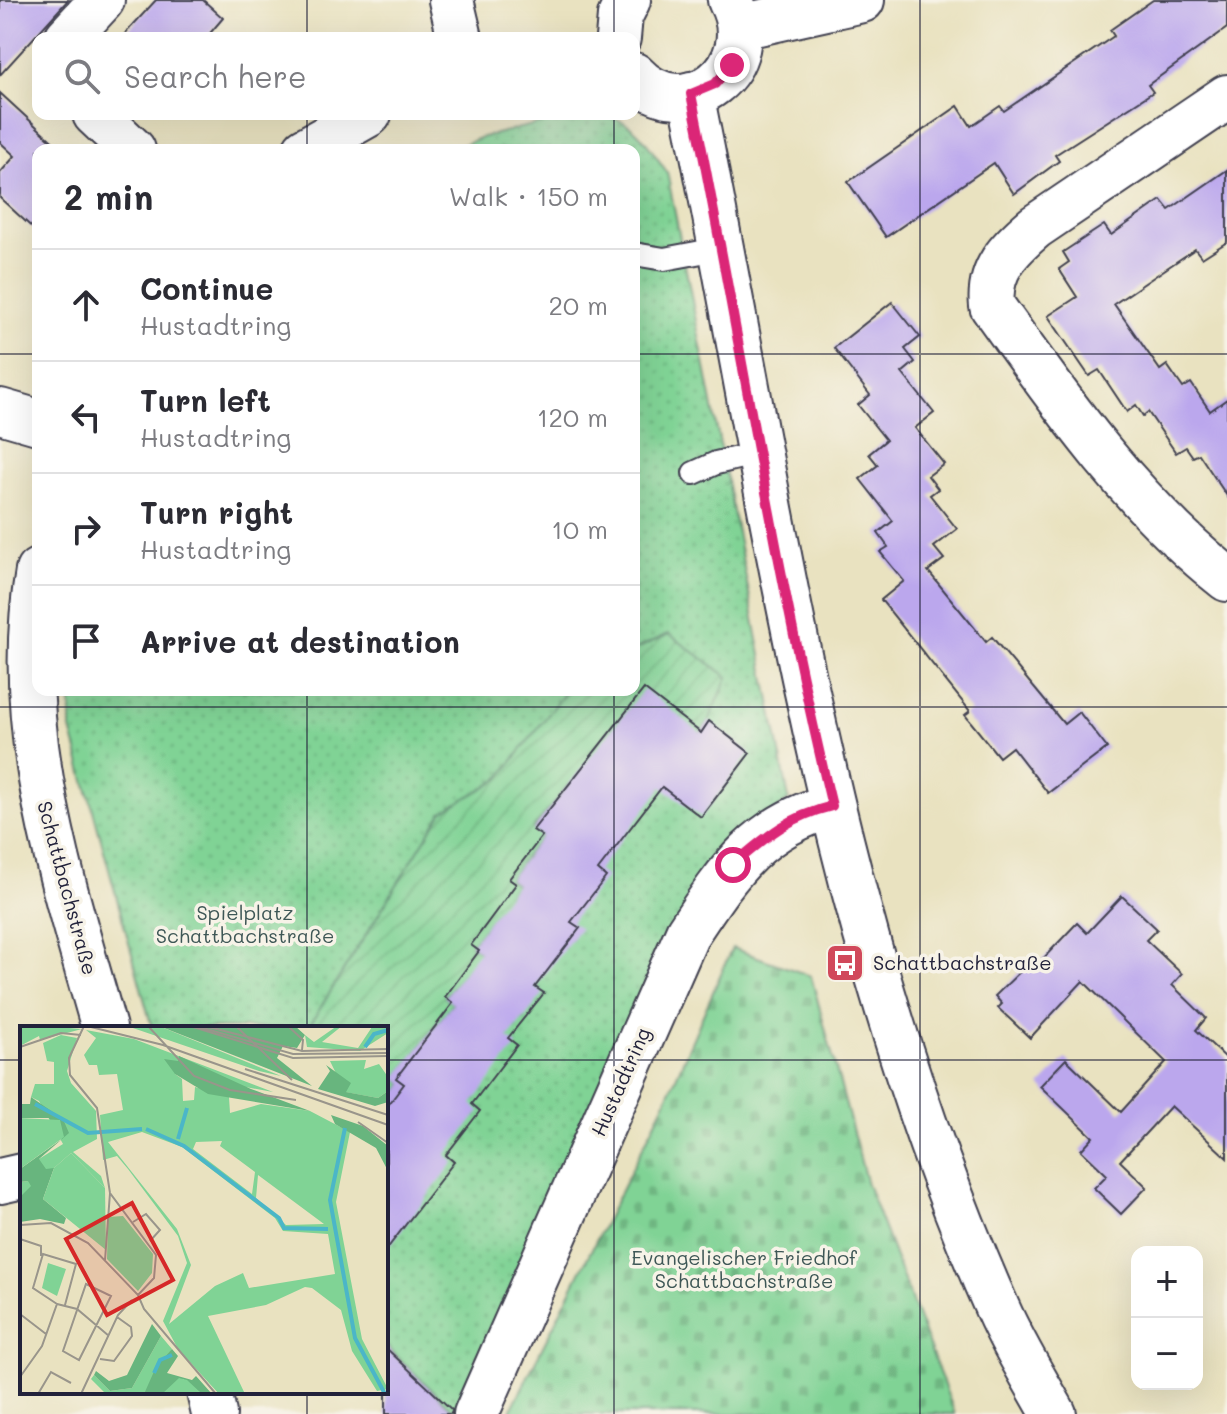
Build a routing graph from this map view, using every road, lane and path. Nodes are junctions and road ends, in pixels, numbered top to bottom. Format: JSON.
{"nodes":[{"id":1,"x":102,"y":0,"type":"edge"},
{"id":2,"x":451,"y":0,"type":"edge"},
{"id":3,"x":628,"y":0,"type":"edge"},
{"id":4,"x":862,"y":0,"type":"edge"},
{"id":5,"x":735,"y":13,"type":"edge"},
{"id":6,"x":73,"y":32,"type":"edge"},
{"id":7,"x":459,"y":32,"type":"edge"},
{"id":8,"x":619,"y":32,"type":"edge"},
{"id":9,"x":640,"y":79,"type":"edge"},
{"id":10,"x":691,"y":94,"type":"junction"},
{"id":11,"x":1227,"y":97,"type":"edge"},
{"id":12,"x":101,"y":120,"type":"edge"},
{"id":13,"x":358,"y":120,"type":"edge"},
{"id":14,"x":127,"y":144,"type":"edge"},
{"id":15,"x":316,"y":144,"type":"edge"},
{"id":16,"x":723,"y":248,"type":"junction"},
{"id":17,"x":640,"y":255,"type":"edge"},
{"id":18,"x":0,"y":411,"type":"edge"},
{"id":19,"x":32,"y":420,"type":"edge"},
{"id":20,"x":759,"y":453,"type":"junction"},
{"id":21,"x":694,"y":473,"type":"dead end"},
{"id":22,"x":1227,"y":579,"type":"edge"},
{"id":23,"x":32,"y":624,"type":"edge"},
{"id":24,"x":17,"y":750,"type":"edge"},
{"id":25,"x":832,"y":806,"type":"junction"},
{"id":26,"x":103,"y":1026,"type":"edge"},
{"id":27,"x":20,"y":1176,"type":"edge"},
{"id":28,"x":0,"y":1181,"type":"edge"},
{"id":29,"x":209,"y":1394,"type":"edge"},
{"id":30,"x":214,"y":1414,"type":"edge"},
{"id":31,"x":476,"y":1414,"type":"edge"},
{"id":32,"x":1054,"y":1414,"type":"edge"}],
"edges":[{"from":1,"to":6,"type":"street"},
{"from":2,"to":7,"type":"street"},
{"from":3,"to":8,"type":"street"},
{"from":4,"to":5,"type":"street"},
{"from":5,"to":10,"type":"street"},
{"from":9,"to":10,"type":"street"},
{"from":10,"to":16,"type":"street"},
{"from":11,"to":22,"type":"street"},
{"from":12,"to":14,"type":"street"},
{"from":13,"to":15,"type":"street"},
{"from":16,"to":17,"type":"lane"},
{"from":16,"to":20,"type":"street"},
{"from":18,"to":19,"type":"street"},
{"from":20,"to":21,"type":"lane"},
{"from":20,"to":25,"type":"street"},
{"from":23,"to":24,"type":"street","name":"Schattbachstraße"},
{"from":24,"to":26,"type":"street","name":"Schattbachstraße"},
{"from":25,"to":31,"type":"street","name":"Hustadtring"},
{"from":25,"to":32,"type":"street"},
{"from":27,"to":28,"type":"street"},
{"from":29,"to":30,"type":"street"}]}
